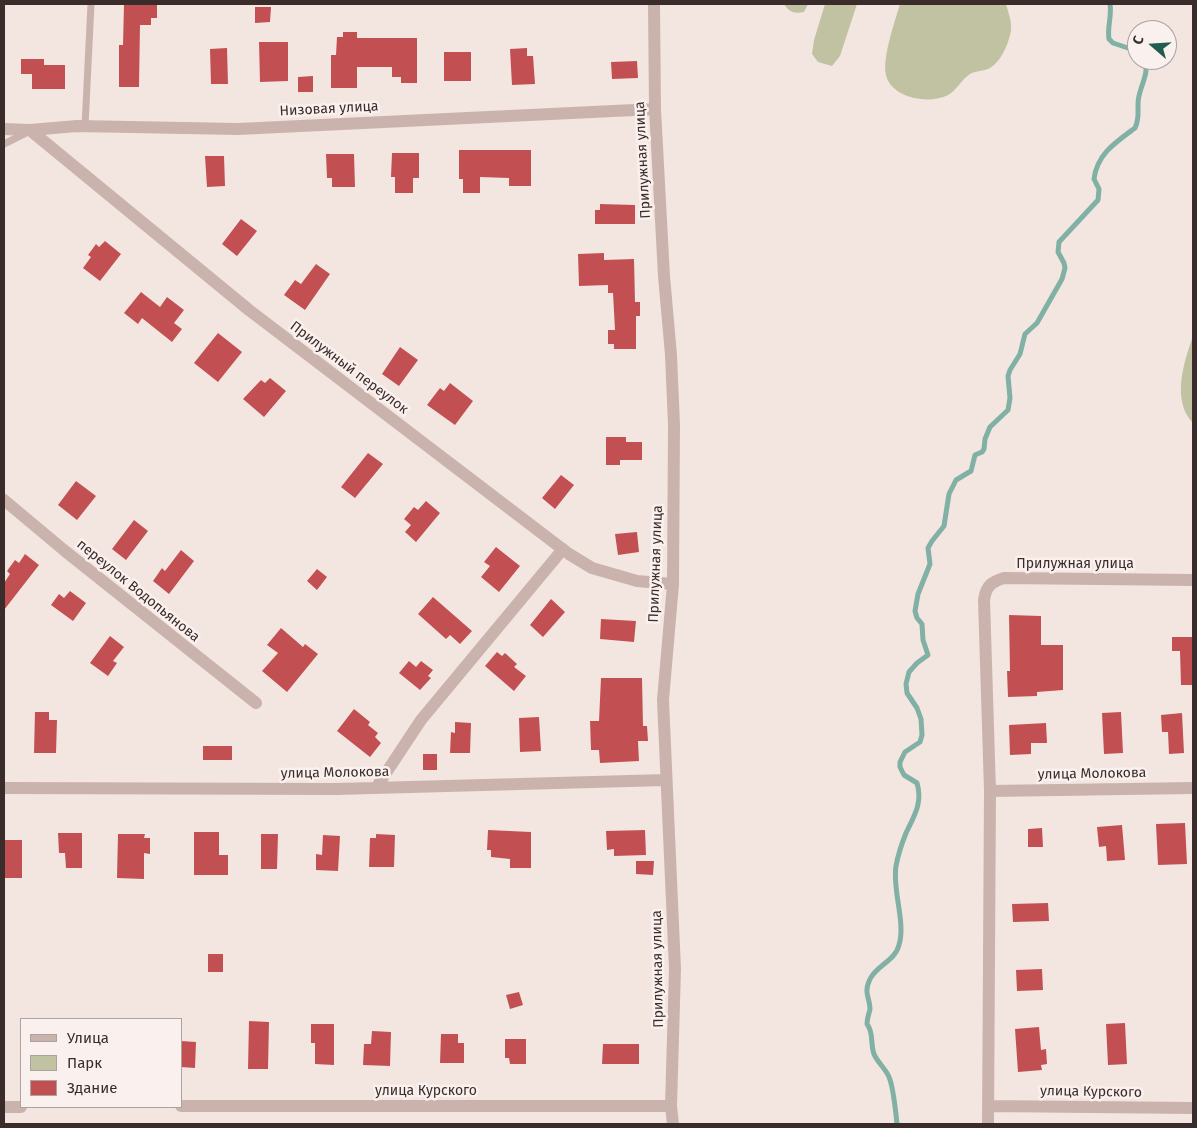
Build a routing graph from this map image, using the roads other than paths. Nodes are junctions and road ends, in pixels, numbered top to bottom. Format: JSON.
{"nodes":[{"id":1,"x":91,"y":4,"type":"edge"},
{"id":2,"x":654,"y":4,"type":"edge"},
{"id":3,"x":655,"y":109,"type":"junction"},
{"id":4,"x":84,"y":126,"type":"junction"},
{"id":5,"x":4,"y":129,"type":"edge"},
{"id":6,"x":30,"y":130,"type":"junction"},
{"id":7,"x":4,"y":144,"type":"edge"},
{"id":8,"x":4,"y":500,"type":"edge"},
{"id":9,"x":562,"y":549,"type":"junction"},
{"id":10,"x":1193,"y":580,"type":"edge"},
{"id":11,"x":673,"y":584,"type":"junction"},
{"id":12,"x":256,"y":703,"type":"dead end"},
{"id":13,"x":666,"y":780,"type":"junction"},
{"id":14,"x":4,"y":788,"type":"edge"},
{"id":15,"x":376,"y":788,"type":"junction"},
{"id":16,"x":1193,"y":788,"type":"edge"},
{"id":17,"x":990,"y":791,"type":"junction"},
{"id":18,"x":182,"y":1106,"type":"edge"},
{"id":19,"x":671,"y":1106,"type":"junction"},
{"id":20,"x":988,"y":1106,"type":"junction"},
{"id":21,"x":4,"y":1107,"type":"edge"},
{"id":22,"x":20,"y":1107,"type":"edge"},
{"id":23,"x":1193,"y":1108,"type":"edge"},
{"id":24,"x":673,"y":1124,"type":"edge"},
{"id":25,"x":988,"y":1124,"type":"edge"}],
"edges":[{"from":1,"to":4,"type":"lane"},
{"from":2,"to":3,"type":"street","name":"Прилужная улица"},
{"from":3,"to":4,"type":"street","name":"Низовая улица"},
{"from":3,"to":11,"type":"street","name":"Прилужная улица"},
{"from":4,"to":6,"type":"street","name":"Низовая улица"},
{"from":5,"to":6,"type":"street","name":"Низовая улица"},
{"from":6,"to":7,"type":"lane"},
{"from":6,"to":9,"type":"street","name":"Прилужный переулок"},
{"from":8,"to":12,"type":"street","name":"переулок Водопьянова"},
{"from":9,"to":11,"type":"street","name":"Прилужный переулок"},
{"from":9,"to":15,"type":"street"},
{"from":10,"to":17,"type":"street","name":"Прилужная улица"},
{"from":11,"to":13,"type":"street","name":"Прилужная улица"},
{"from":13,"to":15,"type":"street","name":"улица Молокова"},
{"from":13,"to":19,"type":"street","name":"Прилужная улица"},
{"from":14,"to":15,"type":"street","name":"улица Молокова"},
{"from":16,"to":17,"type":"street","name":"улица Молокова"},
{"from":17,"to":20,"type":"street","name":"Прилужная улица"},
{"from":18,"to":19,"type":"street","name":"улица Курского"},
{"from":19,"to":24,"type":"street","name":"Прилужная улица"},
{"from":20,"to":23,"type":"street","name":"улица Курского"},
{"from":20,"to":25,"type":"street","name":"Прилужная улица"},
{"from":21,"to":22,"type":"street"}]}
